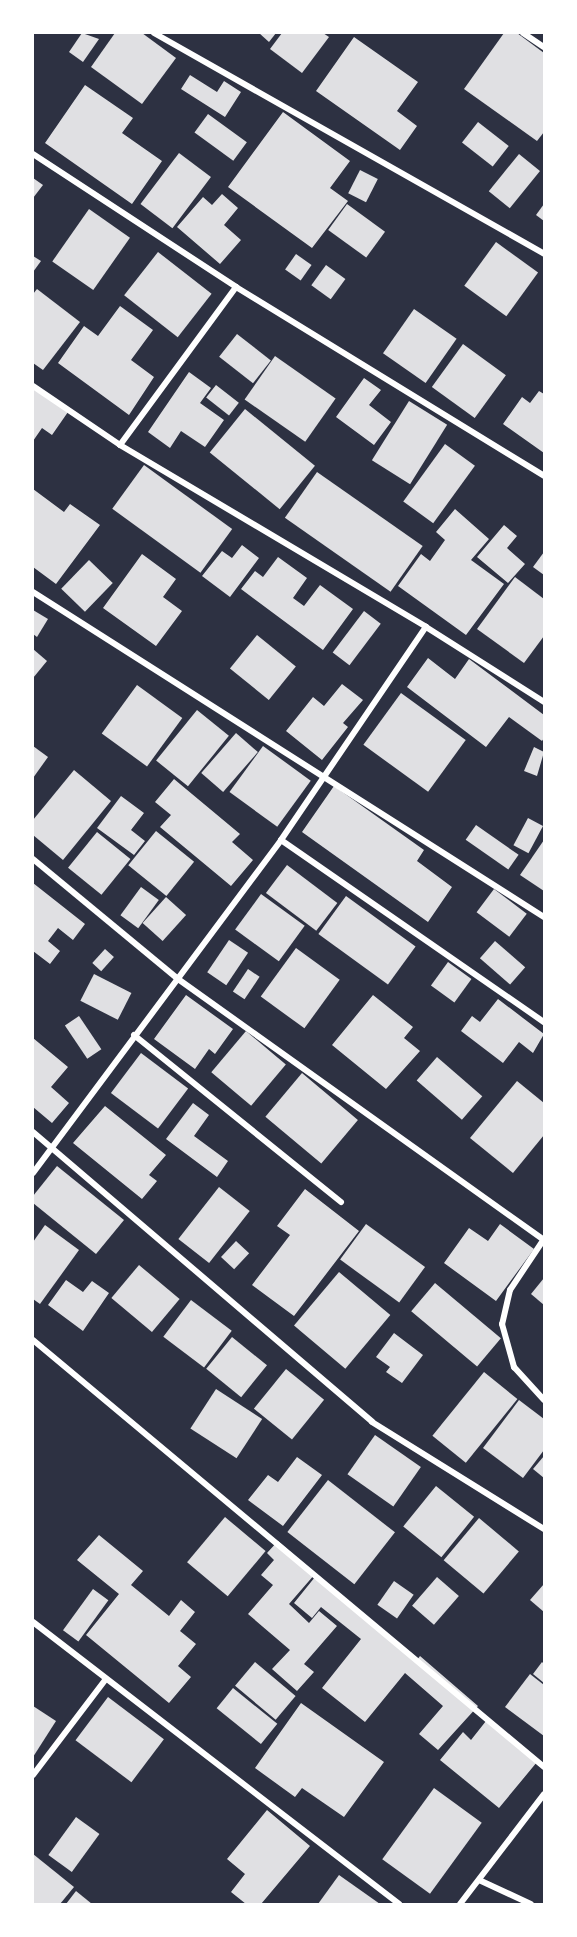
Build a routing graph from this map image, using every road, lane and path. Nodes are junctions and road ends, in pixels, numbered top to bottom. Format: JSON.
{"nodes":[{"id":1,"x":154,"y":33,"type":"edge"},
{"id":2,"x":523,"y":33,"type":"edge"},
{"id":3,"x":544,"y":46,"type":"edge"},
{"id":4,"x":33,"y":154,"type":"edge"},
{"id":5,"x":544,"y":254,"type":"edge"},
{"id":6,"x":236,"y":287,"type":"junction"},
{"id":7,"x":33,"y":386,"type":"edge"},
{"id":8,"x":120,"y":444,"type":"junction"},
{"id":9,"x":544,"y":475,"type":"edge"},
{"id":10,"x":33,"y":592,"type":"edge"},
{"id":11,"x":426,"y":627,"type":"junction"},
{"id":12,"x":544,"y":702,"type":"edge"},
{"id":13,"x":324,"y":777,"type":"junction"},
{"id":14,"x":281,"y":840,"type":"junction"},
{"id":15,"x":33,"y":859,"type":"edge"},
{"id":16,"x":544,"y":917,"type":"edge"},
{"id":17,"x":178,"y":979,"type":"junction"},
{"id":18,"x":544,"y":1022,"type":"edge"},
{"id":19,"x":134,"y":1035,"type":"junction"},
{"id":20,"x":33,"y":1132,"type":"edge"},
{"id":21,"x":53,"y":1149,"type":"junction"},
{"id":22,"x":33,"y":1173,"type":"edge"},
{"id":23,"x":340,"y":1202,"type":"dead end"},
{"id":24,"x":544,"y":1240,"type":"edge"},
{"id":25,"x":33,"y":1340,"type":"edge"},
{"id":26,"x":544,"y":1400,"type":"edge"},
{"id":27,"x":544,"y":1529,"type":"edge"},
{"id":28,"x":33,"y":1622,"type":"edge"},
{"id":29,"x":105,"y":1680,"type":"junction"},
{"id":30,"x":544,"y":1767,"type":"edge"},
{"id":31,"x":33,"y":1775,"type":"edge"},
{"id":32,"x":544,"y":1794,"type":"edge"},
{"id":33,"x":479,"y":1880,"type":"junction"},
{"id":34,"x":399,"y":1904,"type":"edge"},
{"id":35,"x":460,"y":1904,"type":"edge"},
{"id":36,"x":531,"y":1904,"type":"edge"}],
"edges":[{"from":1,"to":5,"type":"street"},
{"from":2,"to":3,"type":"street"},
{"from":4,"to":6,"type":"street"},
{"from":6,"to":8,"type":"street"},
{"from":6,"to":9,"type":"street"},
{"from":7,"to":8,"type":"street"},
{"from":8,"to":11,"type":"street"},
{"from":10,"to":13,"type":"street"},
{"from":11,"to":12,"type":"street"},
{"from":11,"to":13,"type":"street"},
{"from":13,"to":14,"type":"street"},
{"from":13,"to":16,"type":"street"},
{"from":14,"to":17,"type":"street"},
{"from":14,"to":18,"type":"street"},
{"from":15,"to":17,"type":"street"},
{"from":17,"to":19,"type":"street"},
{"from":17,"to":24,"type":"street"},
{"from":19,"to":21,"type":"street"},
{"from":19,"to":23,"type":"street"},
{"from":20,"to":21,"type":"street"},
{"from":21,"to":22,"type":"street"},
{"from":21,"to":27,"type":"street"},
{"from":24,"to":26,"type":"street"},
{"from":25,"to":30,"type":"street"},
{"from":28,"to":29,"type":"street"},
{"from":29,"to":31,"type":"street"},
{"from":29,"to":34,"type":"street"},
{"from":32,"to":33,"type":"street"},
{"from":33,"to":35,"type":"street"},
{"from":33,"to":36,"type":"street"}]}
